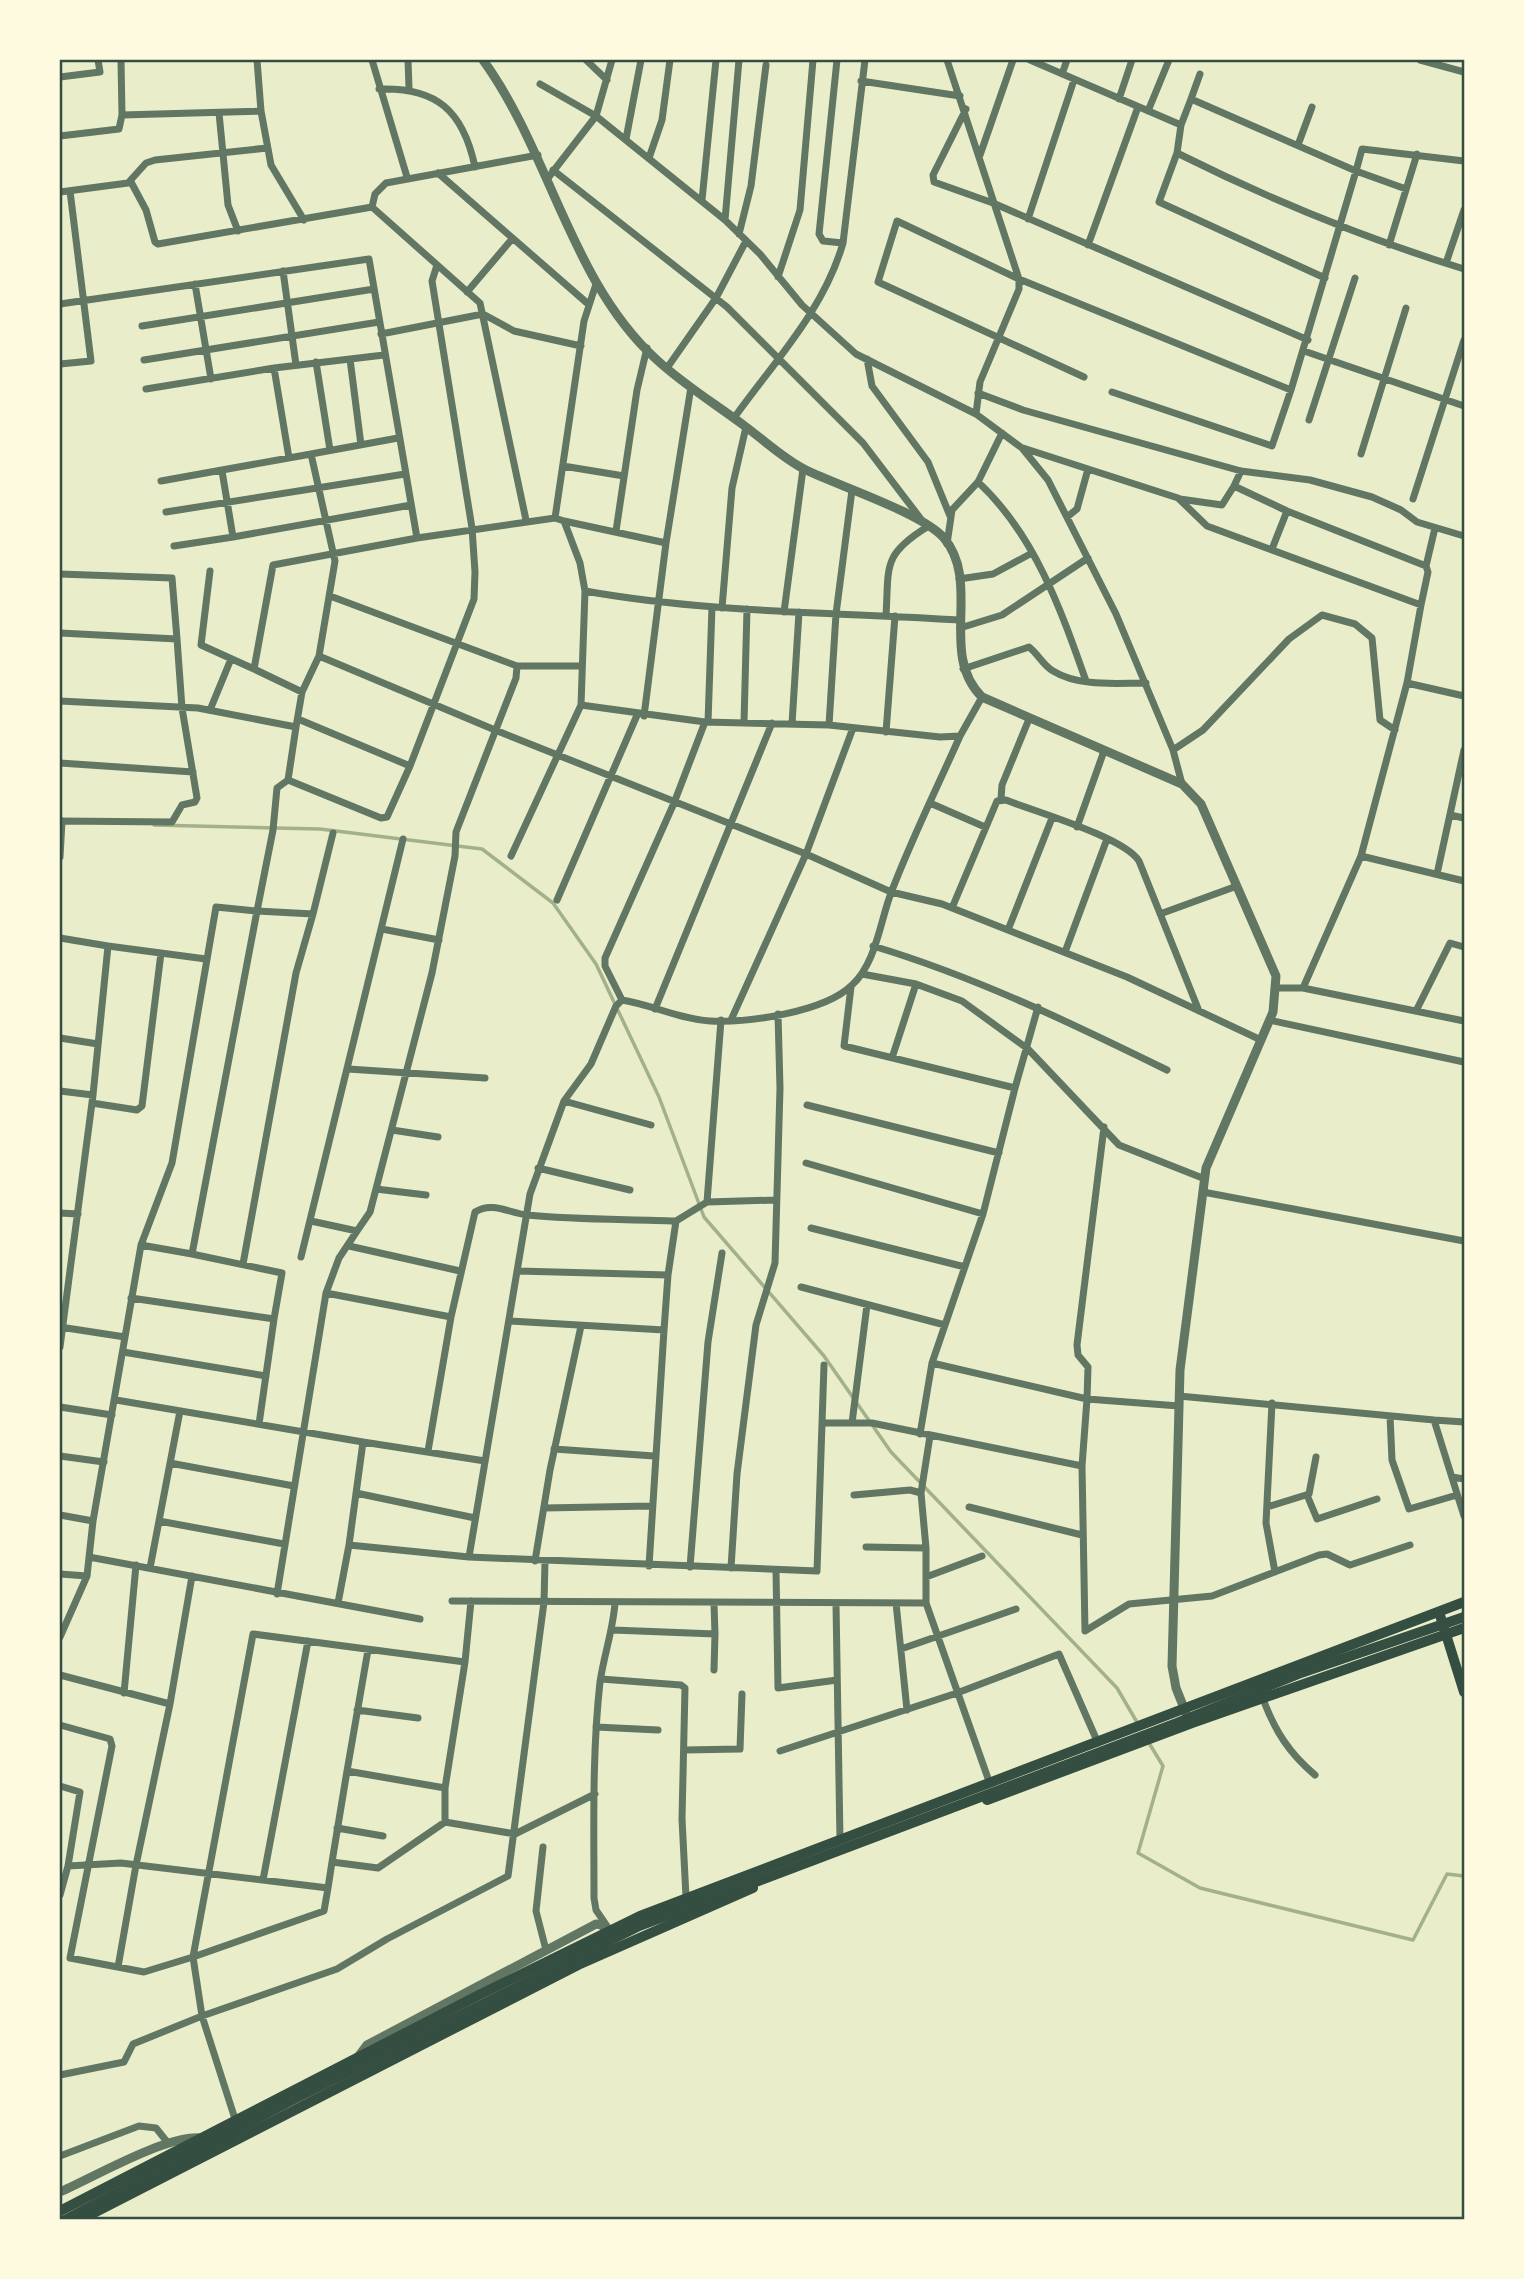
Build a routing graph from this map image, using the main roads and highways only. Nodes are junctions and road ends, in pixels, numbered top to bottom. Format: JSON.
{"nodes":[{"id":1,"x":1461,"y":1603,"type":"edge"},
{"id":2,"x":1439,"y":1612,"type":"junction"},
{"id":3,"x":1465,"y":1619,"type":"edge"},
{"id":4,"x":1465,"y":1628,"type":"edge"},
{"id":5,"x":1446,"y":1635,"type":"junction"},
{"id":6,"x":1465,"y":1692,"type":"edge"},
{"id":7,"x":60,"y":2211,"type":"edge"},
{"id":8,"x":65,"y":2220,"type":"edge"},
{"id":9,"x":80,"y":2220,"type":"edge"}],
"edges":[{"from":1,"to":2,"type":"main road"},
{"from":1,"to":3,"type":"main road"},
{"from":2,"to":5,"type":"main road"},
{"from":2,"to":7,"type":"main road"},
{"from":3,"to":8,"type":"main road"},
{"from":4,"to":5,"type":"main road"},
{"from":5,"to":6,"type":"main road"},
{"from":5,"to":9,"type":"main road"}]}
